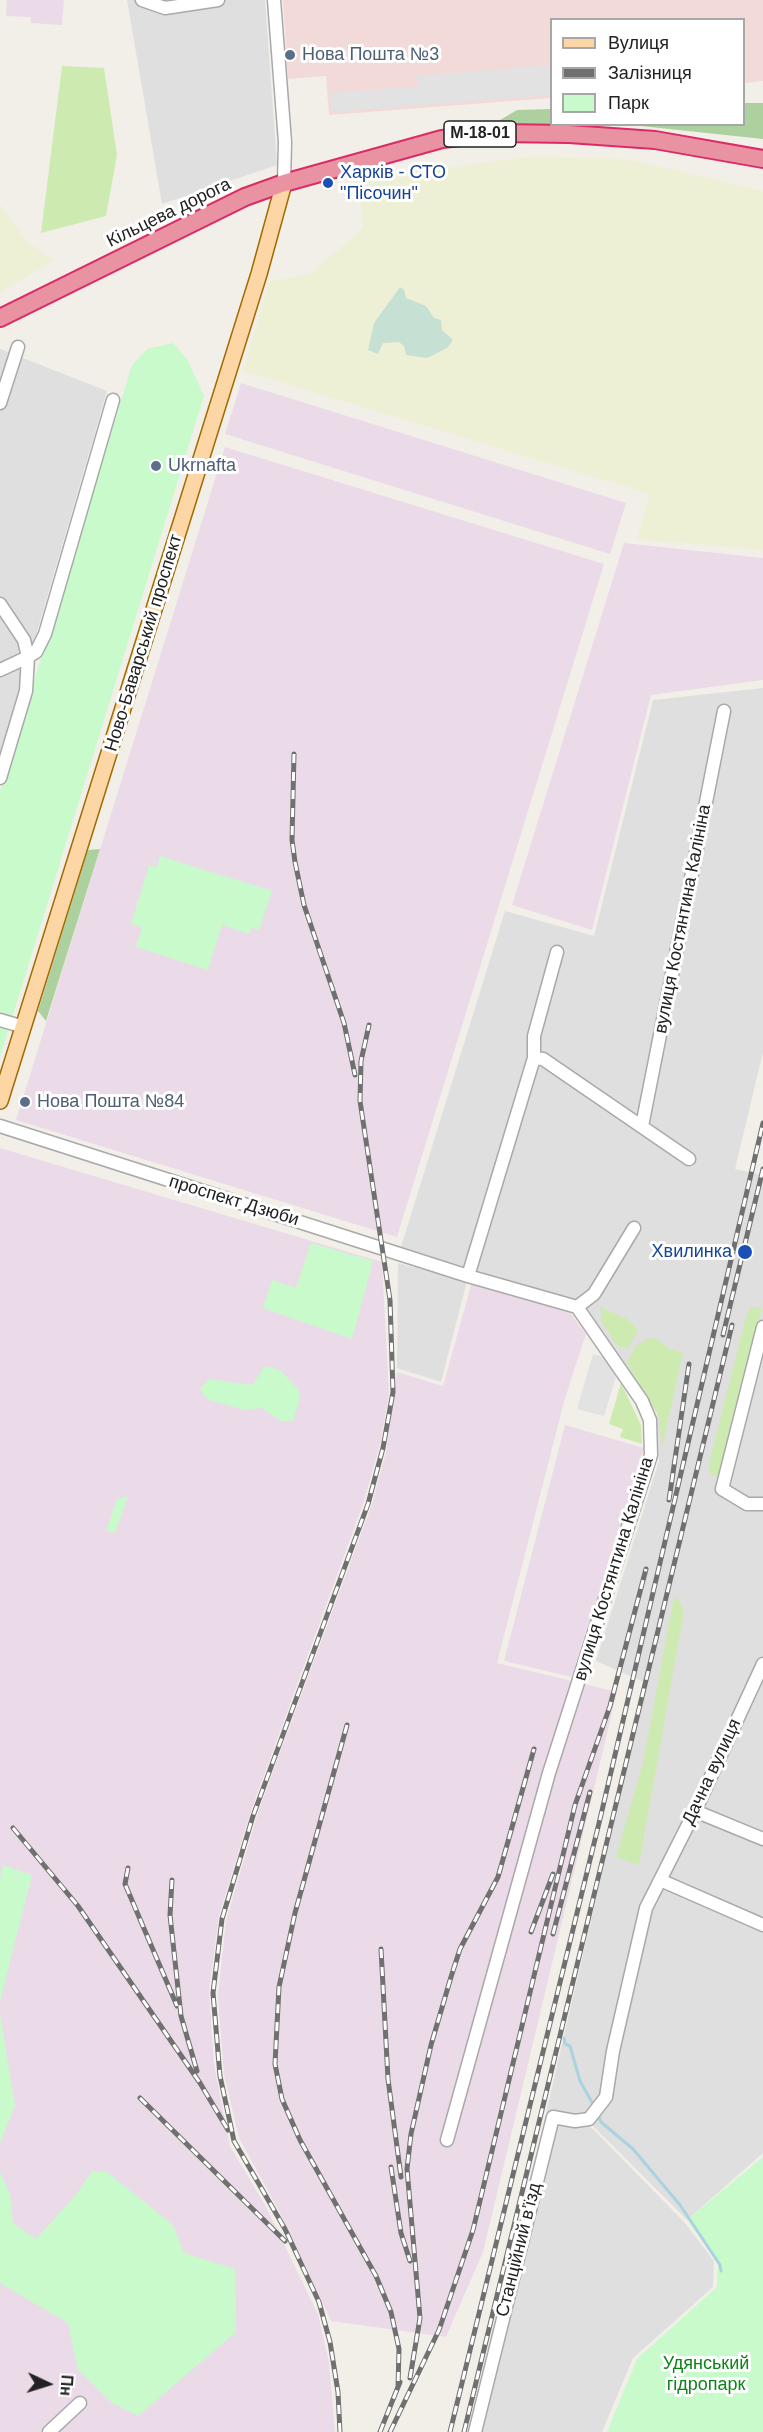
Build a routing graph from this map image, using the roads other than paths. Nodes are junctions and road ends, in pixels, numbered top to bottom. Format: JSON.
{"nodes":[{"id":1,"x":142,"y":0,"type":"edge"},
{"id":2,"x":218,"y":0,"type":"edge"},
{"id":3,"x":274,"y":0,"type":"edge"},
{"id":4,"x":763,"y":159,"type":"edge"},
{"id":5,"x":284,"y":183,"type":"junction"},
{"id":6,"x":0,"y":318,"type":"edge"},
{"id":7,"x":18,"y":347,"type":"dead end"},
{"id":8,"x":113,"y":400,"type":"dead end"},
{"id":9,"x":0,"y":403,"type":"edge"},
{"id":10,"x":0,"y":604,"type":"edge"},
{"id":11,"x":28,"y":657,"type":"junction"},
{"id":12,"x":0,"y":670,"type":"edge"},
{"id":13,"x":724,"y":711,"type":"dead end"},
{"id":14,"x":0,"y":778,"type":"edge"},
{"id":15,"x":557,"y":952,"type":"dead end"},
{"id":16,"x":0,"y":1020,"type":"edge"},
{"id":17,"x":24,"y":1027,"type":"junction"},
{"id":18,"x":534,"y":1058,"type":"junction"},
{"id":19,"x":0,"y":1101,"type":"edge"},
{"id":20,"x":0,"y":1126,"type":"edge"},
{"id":21,"x":642,"y":1126,"type":"junction"},
{"id":22,"x":689,"y":1159,"type":"dead end"},
{"id":23,"x":634,"y":1228,"type":"dead end"},
{"id":24,"x":468,"y":1276,"type":"junction"},
{"id":25,"x":577,"y":1307,"type":"junction"},
{"id":26,"x":763,"y":1327,"type":"edge"},
{"id":27,"x":763,"y":1504,"type":"edge"},
{"id":28,"x":763,"y":1664,"type":"edge"},
{"id":29,"x":695,"y":1811,"type":"junction"},
{"id":30,"x":763,"y":1839,"type":"edge"},
{"id":31,"x":660,"y":1880,"type":"junction"},
{"id":32,"x":763,"y":1925,"type":"edge"},
{"id":33,"x":596,"y":2113,"type":"joint"},
{"id":34,"x":447,"y":2140,"type":"dead end"},
{"id":35,"x":80,"y":2403,"type":"dead end"},
{"id":36,"x":49,"y":2432,"type":"edge"},
{"id":37,"x":475,"y":2432,"type":"edge"}],
"edges":[{"from":1,"to":2,"type":"street"},
{"from":3,"to":5,"type":"street"},
{"from":4,"to":5,"type":"highway","name":"Кільцева дорога","number":"М-18-01"},
{"from":5,"to":6,"type":"highway","name":"Кільцева дорога","number":"М-18-01"},
{"from":5,"to":17,"type":"main road","name":"Ново-Баварський проспект"},
{"from":7,"to":9,"type":"street"},
{"from":8,"to":11,"type":"street"},
{"from":10,"to":11,"type":"street"},
{"from":11,"to":12,"type":"street"},
{"from":11,"to":14,"type":"street"},
{"from":13,"to":21,"type":"street","name":"вулиця Костянтина Калініна"},
{"from":15,"to":18,"type":"street"},
{"from":16,"to":17,"type":"street"},
{"from":17,"to":19,"type":"main road","name":"Ново-Баварський проспект"},
{"from":18,"to":21,"type":"street"},
{"from":18,"to":24,"type":"street"},
{"from":20,"to":24,"type":"street","name":"проспект Дзюби"},
{"from":21,"to":22,"type":"street"},
{"from":23,"to":25,"type":"street"},
{"from":24,"to":25,"type":"street"},
{"from":25,"to":34,"type":"street","name":"вулиця Костянтина Калініна"},
{"from":26,"to":27,"type":"street"},
{"from":28,"to":29,"type":"street","name":"Дачна вулиця"},
{"from":29,"to":30,"type":"street"},
{"from":29,"to":31,"type":"street","name":"Дачна вулиця"},
{"from":31,"to":32,"type":"street"},
{"from":31,"to":33,"type":"street","name":"Дачна вулиця"},
{"from":33,"to":37,"type":"street","name":"Станційний в’їзд"},
{"from":35,"to":36,"type":"street"}]}
